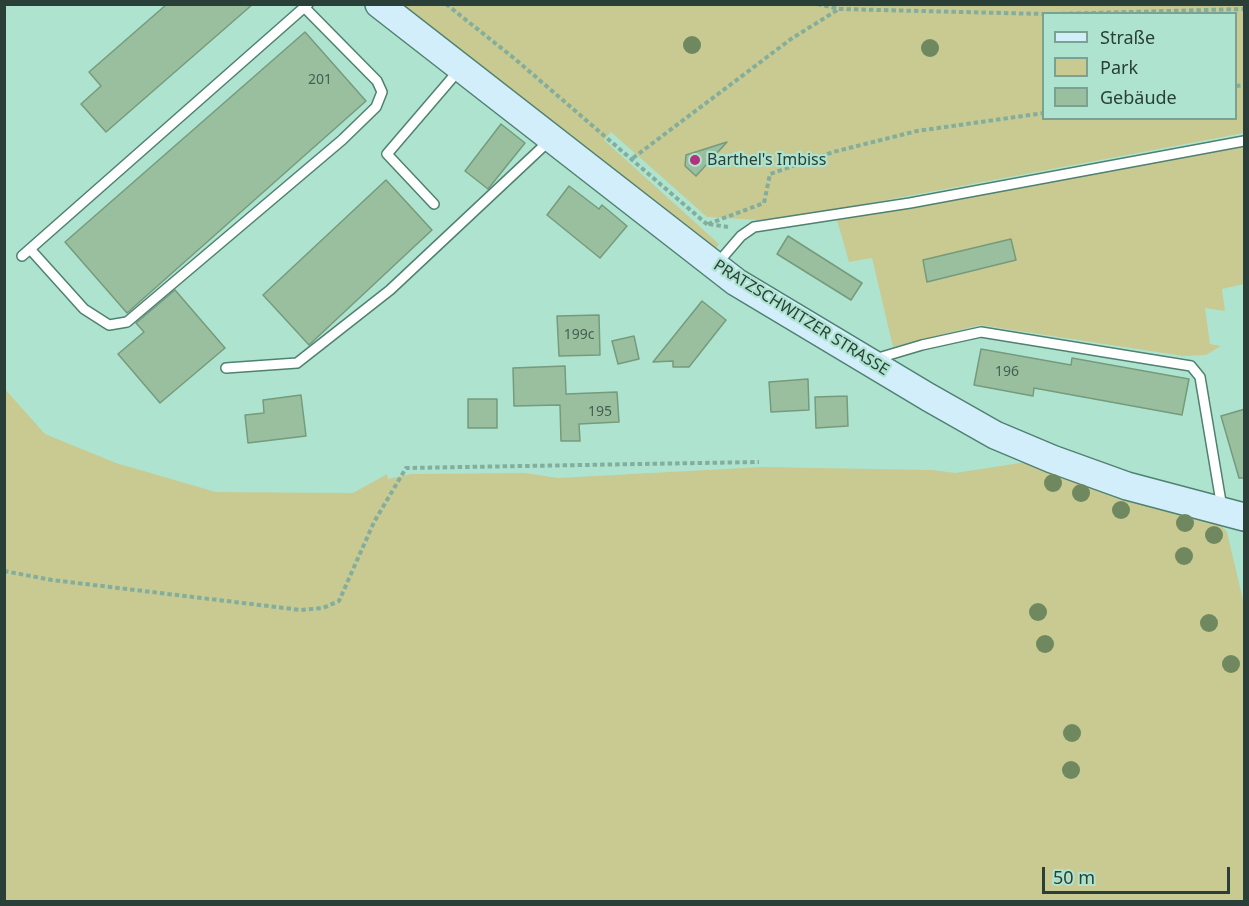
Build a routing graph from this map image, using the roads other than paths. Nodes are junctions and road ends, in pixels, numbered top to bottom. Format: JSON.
{"nodes":[{"id":1,"x":379,"y":4,"type":"edge"},
{"id":2,"x":306,"y":6,"type":"edge"},
{"id":3,"x":460,"y":68,"type":"junction"},
{"id":4,"x":551,"y":139,"type":"junction"},
{"id":5,"x":1245,"y":141,"type":"edge"},
{"id":6,"x":434,"y":204,"type":"dead end"},
{"id":7,"x":714,"y":266,"type":"junction"},
{"id":8,"x":870,"y":361,"type":"junction"},
{"id":9,"x":226,"y":368,"type":"dead end"},
{"id":10,"x":1233,"y":514,"type":"edge"}],
"edges":[{"from":1,"to":3,"type":"street","name":"PRATZSCHWITZER STRASSE"},
{"from":2,"to":2,"type":"lane"},
{"from":3,"to":4,"type":"street","name":"PRATZSCHWITZER STRASSE"},
{"from":3,"to":6,"type":"lane"},
{"from":4,"to":7,"type":"street","name":"PRATZSCHWITZER STRASSE"},
{"from":4,"to":9,"type":"lane"},
{"from":5,"to":7,"type":"lane"},
{"from":7,"to":8,"type":"street","name":"PRATZSCHWITZER STRASSE"},
{"from":8,"to":10,"type":"street","name":"PRATZSCHWITZER STRASSE"},
{"from":8,"to":10,"type":"lane"}]}
